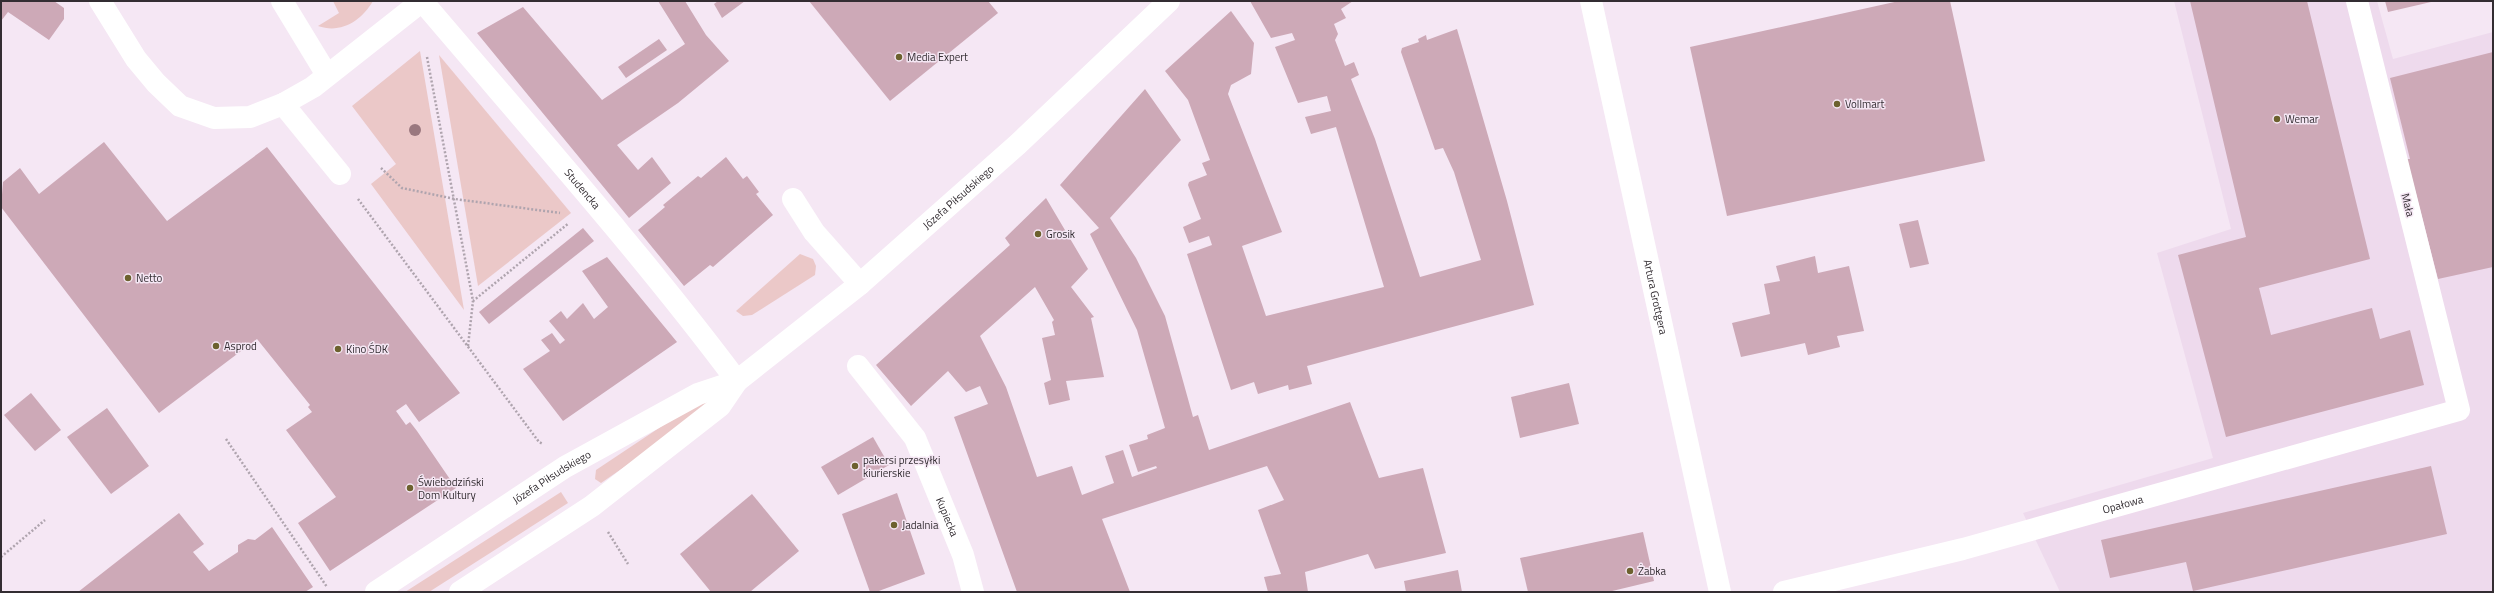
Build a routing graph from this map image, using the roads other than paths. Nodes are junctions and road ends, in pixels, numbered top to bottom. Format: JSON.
{"nodes":[{"id":1,"x":100,"y":1,"type":"edge"},
{"id":2,"x":282,"y":1,"type":"edge"},
{"id":3,"x":422,"y":1,"type":"edge"},
{"id":4,"x":1169,"y":1,"type":"edge"},
{"id":5,"x":1591,"y":1,"type":"edge"},
{"id":6,"x":2356,"y":1,"type":"edge"},
{"id":7,"x":327,"y":75,"type":"junction"},
{"id":8,"x":283,"y":104,"type":"junction"},
{"id":9,"x":340,"y":174,"type":"road end"},
{"id":10,"x":794,"y":199,"type":"dead end"},
{"id":11,"x":860,"y":284,"type":"junction"},
{"id":12,"x":858,"y":366,"type":"dead end"},
{"id":13,"x":737,"y":382,"type":"junction"},
{"id":14,"x":2459,"y":410,"type":"joint"},
{"id":15,"x":376,"y":592,"type":"edge"},
{"id":16,"x":460,"y":592,"type":"edge"},
{"id":17,"x":973,"y":592,"type":"edge"},
{"id":18,"x":1720,"y":592,"type":"edge"},
{"id":19,"x":1784,"y":592,"type":"edge"}],
"edges":[{"from":1,"to":8,"type":"street"},
{"from":2,"to":7,"type":"street"},
{"from":3,"to":7,"type":"street"},
{"from":3,"to":13,"type":"street","name":"Studencka"},
{"from":4,"to":11,"type":"street","name":"Józefa Piłsudskiego"},
{"from":5,"to":18,"type":"street","name":"Artura Grottgera"},
{"from":6,"to":14,"type":"street","name":"Mała"},
{"from":7,"to":8,"type":"street"},
{"from":8,"to":9,"type":"street"},
{"from":10,"to":11,"type":"street"},
{"from":11,"to":13,"type":"street","name":"Józefa Piłsudskiego"},
{"from":12,"to":17,"type":"street","name":"Kupiecka"},
{"from":13,"to":15,"type":"street","name":"Józefa Piłsudskiego"},
{"from":13,"to":16,"type":"street","name":"Józefa Piłsudskiego"},
{"from":14,"to":19,"type":"street","name":"Opałowa"}]}
